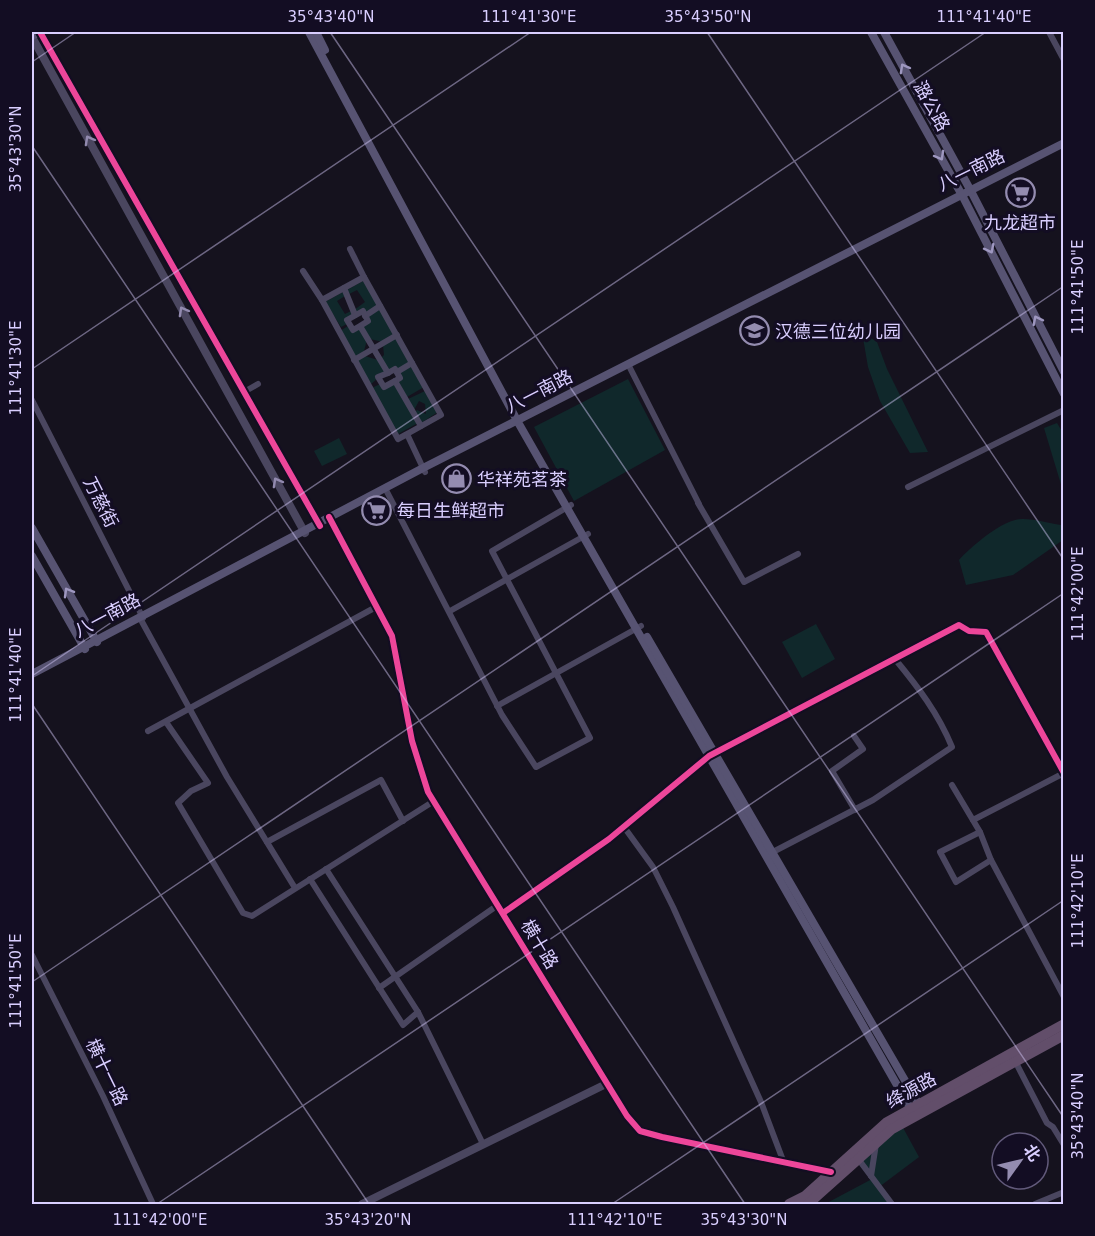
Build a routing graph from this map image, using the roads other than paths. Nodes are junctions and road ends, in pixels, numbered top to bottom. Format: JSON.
{"nodes":[{"id":1,"x":39,"y":32,"type":"edge"},
{"id":2,"x":309,"y":32,"type":"edge"},
{"id":3,"x":316,"y":32,"type":"edge"},
{"id":4,"x":872,"y":32,"type":"edge"},
{"id":5,"x":884,"y":32,"type":"edge"},
{"id":6,"x":1048,"y":32,"type":"edge"},
{"id":7,"x":32,"y":36,"type":"edge"},
{"id":8,"x":1064,"y":60,"type":"edge"},
{"id":9,"x":1064,"y":144,"type":"edge"},
{"id":10,"x":971,"y":191,"type":"junction"},
{"id":11,"x":962,"y":195,"type":"junction"},
{"id":12,"x":350,"y":249,"type":"dead end"},
{"id":13,"x":303,"y":271,"type":"dead end"},
{"id":14,"x":364,"y":277,"type":"junction"},
{"id":15,"x":344,"y":288,"type":"junction"},
{"id":16,"x":322,"y":300,"type":"junction"},
{"id":17,"x":380,"y":306,"type":"junction"},
{"id":18,"x":355,"y":315,"type":"junction"},
{"id":19,"x":365,"y":316,"type":"junction"},
{"id":20,"x":350,"y":324,"type":"junction"},
{"id":21,"x":360,"y":326,"type":"junction"},
{"id":22,"x":338,"y":330,"type":"junction"},
{"id":23,"x":397,"y":335,"type":"junction"},
{"id":24,"x":374,"y":349,"type":"junction"},
{"id":25,"x":354,"y":360,"type":"junction"},
{"id":26,"x":412,"y":363,"type":"junction"},
{"id":27,"x":629,"y":366,"type":"junction"},
{"id":28,"x":388,"y":372,"type":"junction"},
{"id":29,"x":397,"y":372,"type":"junction"},
{"id":30,"x":1064,"y":372,"type":"edge"},
{"id":31,"x":381,"y":381,"type":"junction"},
{"id":32,"x":395,"y":381,"type":"junction"},
{"id":33,"x":258,"y":384,"type":"dead end"},
{"id":34,"x":370,"y":388,"type":"junction"},
{"id":35,"x":244,"y":392,"type":"junction"},
{"id":36,"x":1064,"y":394,"type":"edge"},
{"id":37,"x":32,"y":400,"type":"edge"},
{"id":38,"x":34,"y":409,"type":"edge"},
{"id":39,"x":1064,"y":410,"type":"edge"},
{"id":40,"x":520,"y":422,"type":"junction"},
{"id":41,"x":422,"y":426,"type":"junction"},
{"id":42,"x":409,"y":433,"type":"junction"},
{"id":43,"x":424,"y":470,"type":"junction"},
{"id":44,"x":908,"y":487,"type":"dead end"},
{"id":45,"x":386,"y":490,"type":"junction"},
{"id":46,"x":569,"y":506,"type":"junction"},
{"id":47,"x":330,"y":519,"type":"junction"},
{"id":48,"x":319,"y":524,"type":"junction"},
{"id":49,"x":32,"y":528,"type":"edge"},
{"id":50,"x":305,"y":532,"type":"junction"},
{"id":51,"x":586,"y":535,"type":"junction"},
{"id":52,"x":798,"y":554,"type":"dead end"},
{"id":53,"x":32,"y":556,"type":"edge"},
{"id":54,"x":507,"y":579,"type":"junction"},
{"id":55,"x":376,"y":607,"type":"junction"},
{"id":56,"x":450,"y":611,"type":"junction"},
{"id":57,"x":142,"y":617,"type":"junction"},
{"id":58,"x":639,"y":628,"type":"junction"},
{"id":59,"x":97,"y":641,"type":"junction"},
{"id":60,"x":85,"y":648,"type":"junction"},
{"id":61,"x":895,"y":659,"type":"junction"},
{"id":62,"x":556,"y":674,"type":"junction"},
{"id":63,"x":32,"y":676,"type":"edge"},
{"id":64,"x":497,"y":706,"type":"junction"},
{"id":65,"x":189,"y":709,"type":"junction"},
{"id":66,"x":165,"y":722,"type":"junction"},
{"id":67,"x":148,"y":731,"type":"dead end"},
{"id":68,"x":854,"y":736,"type":"dead end"},
{"id":69,"x":712,"y":755,"type":"junction"},
{"id":70,"x":1064,"y":773,"type":"edge"},
{"id":71,"x":952,"y":785,"type":"dead end"},
{"id":72,"x":434,"y":801,"type":"junction"},
{"id":73,"x":855,"y":810,"type":"junction"},
{"id":74,"x":403,"y":820,"type":"junction"},
{"id":75,"x":973,"y":820,"type":"junction"},
{"id":76,"x":624,"y":827,"type":"junction"},
{"id":77,"x":980,"y":832,"type":"junction"},
{"id":78,"x":267,"y":842,"type":"junction"},
{"id":79,"x":770,"y":854,"type":"junction"},
{"id":80,"x":991,"y":860,"type":"junction"},
{"id":81,"x":326,"y":869,"type":"junction"},
{"id":82,"x":310,"y":879,"type":"junction"},
{"id":83,"x":295,"y":888,"type":"junction"},
{"id":84,"x":498,"y":905,"type":"junction"},
{"id":85,"x":503,"y":913,"type":"junction"},
{"id":86,"x":32,"y":955,"type":"edge"},
{"id":87,"x":395,"y":975,"type":"junction"},
{"id":88,"x":379,"y":988,"type":"junction"},
{"id":89,"x":1064,"y":997,"type":"edge"},
{"id":90,"x":418,"y":1012,"type":"junction"},
{"id":91,"x":1064,"y":1024,"type":"edge"},
{"id":92,"x":1064,"y":1035,"type":"edge"},
{"id":93,"x":1015,"y":1061,"type":"junction"},
{"id":94,"x":606,"y":1084,"type":"junction"},
{"id":95,"x":917,"y":1110,"type":"junction"},
{"id":96,"x":483,"y":1144,"type":"junction"},
{"id":97,"x":876,"y":1144,"type":"junction"},
{"id":98,"x":1064,"y":1145,"type":"edge"},
{"id":99,"x":859,"y":1160,"type":"junction"},
{"id":100,"x":784,"y":1163,"type":"junction"},
{"id":101,"x":831,"y":1172,"type":"junction"},
{"id":102,"x":870,"y":1176,"type":"junction"},
{"id":103,"x":1064,"y":1192,"type":"edge"},
{"id":104,"x":153,"y":1204,"type":"edge"},
{"id":105,"x":362,"y":1204,"type":"edge"},
{"id":106,"x":789,"y":1204,"type":"edge"},
{"id":107,"x":808,"y":1204,"type":"edge"},
{"id":108,"x":892,"y":1204,"type":"edge"},
{"id":109,"x":1035,"y":1204,"type":"edge"}],
"edges":[{"from":1,"to":7,"type":"main road"},
{"from":1,"to":35,"type":"street"},
{"from":2,"to":40,"type":"main road"},
{"from":3,"to":40,"type":"main road"},
{"from":4,"to":11,"type":"main road","name":"潞公路","one_way":true},
{"from":10,"to":5,"type":"main road","name":"潞公路","one_way":true},
{"from":6,"to":8,"type":"street"},
{"from":50,"to":7,"type":"street","one_way":true},
{"from":9,"to":10,"type":"main road","name":"八一南路"},
{"from":10,"to":11,"type":"main road","name":"八一南路"},
{"from":30,"to":10,"type":"main road","name":"潞公路","one_way":true},
{"from":11,"to":27,"type":"main road","name":"八一南路"},
{"from":11,"to":36,"type":"main road","name":"潞公路","one_way":true},
{"from":12,"to":14,"type":"street"},
{"from":13,"to":16,"type":"street"},
{"from":14,"to":15,"type":"street"},
{"from":14,"to":17,"type":"street"},
{"from":15,"to":16,"type":"street"},
{"from":15,"to":18,"type":"street"},
{"from":16,"to":22,"type":"street"},
{"from":17,"to":19,"type":"street"},
{"from":17,"to":23,"type":"street"},
{"from":18,"to":19,"type":"street"},
{"from":18,"to":20,"type":"street"},
{"from":19,"to":21,"type":"street"},
{"from":20,"to":21,"type":"street"},
{"from":20,"to":22,"type":"street"},
{"from":21,"to":24,"type":"street"},
{"from":22,"to":25,"type":"street"},
{"from":23,"to":24,"type":"street"},
{"from":23,"to":26,"type":"street"},
{"from":24,"to":25,"type":"street"},
{"from":24,"to":28,"type":"street"},
{"from":25,"to":34,"type":"street"},
{"from":26,"to":29,"type":"street"},
{"from":26,"to":41,"type":"street"},
{"from":27,"to":40,"type":"main road","name":"八一南路"},
{"from":27,"to":52,"type":"street"},
{"from":28,"to":29,"type":"street"},
{"from":28,"to":31,"type":"street"},
{"from":29,"to":32,"type":"street"},
{"from":31,"to":32,"type":"street"},
{"from":31,"to":34,"type":"street"},
{"from":32,"to":41,"type":"street"},
{"from":33,"to":35,"type":"street"},
{"from":34,"to":42,"type":"street"},
{"from":35,"to":48,"type":"street"},
{"from":37,"to":38,"type":"street","name":"万慈街"},
{"from":38,"to":57,"type":"street","name":"万慈街"},
{"from":39,"to":44,"type":"street"},
{"from":40,"to":43,"type":"main road","name":"八一南路"},
{"from":40,"to":46,"type":"main road"},
{"from":41,"to":42,"type":"street"},
{"from":42,"to":43,"type":"street"},
{"from":43,"to":45,"type":"main road","name":"八一南路"},
{"from":45,"to":47,"type":"main road","name":"八一南路"},
{"from":45,"to":56,"type":"street"},
{"from":46,"to":51,"type":"main road"},
{"from":46,"to":54,"type":"street"},
{"from":47,"to":48,"type":"main road","name":"八一南路"},
{"from":47,"to":55,"type":"street","name":"横十路"},
{"from":48,"to":50,"type":"main road","name":"八一南路"},
{"from":59,"to":49,"type":"main road","one_way":true},
{"from":50,"to":57,"type":"main road","name":"八一南路"},
{"from":51,"to":54,"type":"street"},
{"from":51,"to":58,"type":"main road"},
{"from":53,"to":60,"type":"main road"},
{"from":54,"to":56,"type":"street"},
{"from":54,"to":62,"type":"street"},
{"from":55,"to":65,"type":"street"},
{"from":55,"to":72,"type":"street","name":"横十路"},
{"from":56,"to":64,"type":"street"},
{"from":57,"to":59,"type":"main road","name":"八一南路"},
{"from":57,"to":65,"type":"street","name":"万慈街"},
{"from":58,"to":62,"type":"street"},
{"from":58,"to":69,"type":"main road"},
{"from":59,"to":60,"type":"main road","name":"八一南路"},
{"from":60,"to":63,"type":"main road","name":"八一南路"},
{"from":61,"to":69,"type":"street"},
{"from":61,"to":70,"type":"street"},
{"from":61,"to":73,"type":"street"},
{"from":62,"to":64,"type":"street"},
{"from":62,"to":64,"type":"street"},
{"from":65,"to":66,"type":"street"},
{"from":65,"to":78,"type":"street","name":"万慈街"},
{"from":66,"to":67,"type":"street"},
{"from":66,"to":83,"type":"street"},
{"from":68,"to":73,"type":"street"},
{"from":69,"to":76,"type":"street"},
{"from":69,"to":79,"type":"main road"},
{"from":70,"to":75,"type":"street"},
{"from":71,"to":75,"type":"street"},
{"from":72,"to":74,"type":"street"},
{"from":72,"to":84,"type":"street","name":"横十路"},
{"from":73,"to":79,"type":"street"},
{"from":74,"to":78,"type":"street"},
{"from":74,"to":81,"type":"street"},
{"from":75,"to":77,"type":"street"},
{"from":76,"to":85,"type":"street"},
{"from":76,"to":100,"type":"street"},
{"from":77,"to":80,"type":"street"},
{"from":77,"to":80,"type":"street"},
{"from":78,"to":83,"type":"street","name":"万慈街"},
{"from":79,"to":95,"type":"main road"},
{"from":80,"to":89,"type":"street"},
{"from":81,"to":82,"type":"street"},
{"from":81,"to":87,"type":"street"},
{"from":82,"to":83,"type":"street"},
{"from":82,"to":88,"type":"street"},
{"from":84,"to":85,"type":"street","name":"横十路"},
{"from":84,"to":87,"type":"street"},
{"from":85,"to":94,"type":"street","name":"横十路"},
{"from":86,"to":104,"type":"street","name":"横十一路"},
{"from":87,"to":88,"type":"street"},
{"from":87,"to":90,"type":"street"},
{"from":88,"to":90,"type":"street"},
{"from":90,"to":96,"type":"street"},
{"from":91,"to":95,"type":"highway","name":"绛源路"},
{"from":92,"to":93,"type":"highway","name":"绛源路"},
{"from":93,"to":95,"type":"highway","name":"绛源路"},
{"from":93,"to":98,"type":"street"},
{"from":94,"to":96,"type":"street"},
{"from":94,"to":100,"type":"street","name":"横十路"},
{"from":95,"to":97,"type":"highway","name":"绛源路"},
{"from":95,"to":101,"type":"highway","name":"绛源路"},
{"from":96,"to":105,"type":"street"},
{"from":97,"to":99,"type":"highway","name":"绛源路"},
{"from":97,"to":102,"type":"street"},
{"from":99,"to":102,"type":"street"},
{"from":99,"to":107,"type":"highway","name":"绛源路"},
{"from":100,"to":101,"type":"street","name":"横十路"},
{"from":101,"to":106,"type":"highway","name":"绛源路"},
{"from":102,"to":108,"type":"street"},
{"from":103,"to":109,"type":"street"}]}
